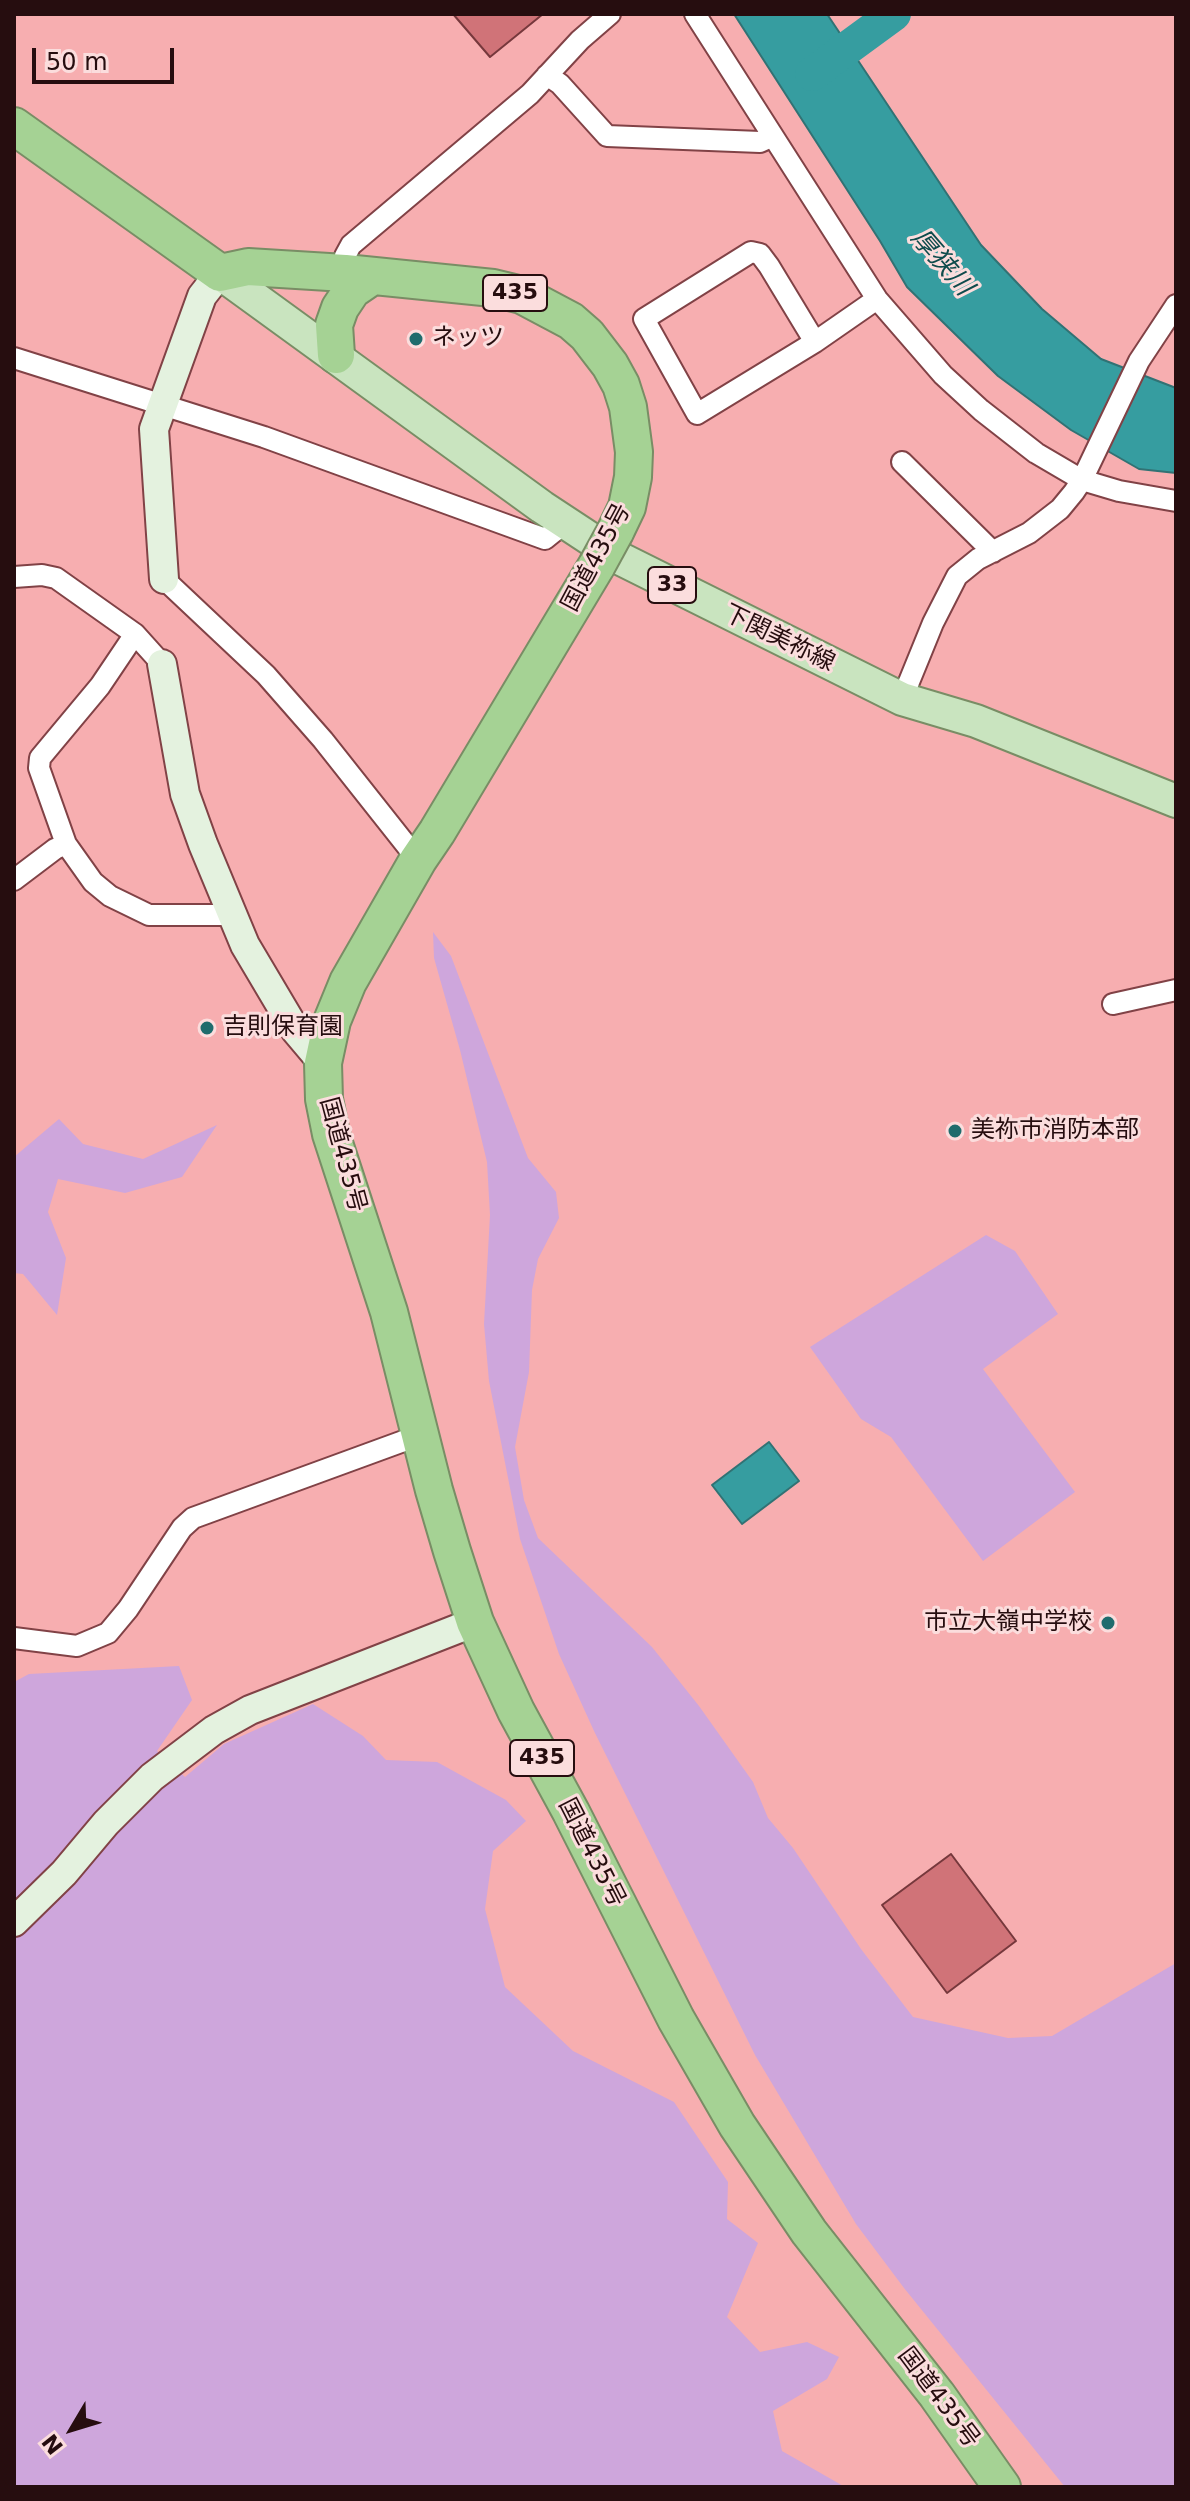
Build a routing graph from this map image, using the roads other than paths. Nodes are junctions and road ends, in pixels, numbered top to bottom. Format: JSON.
{"nodes":[{"id":1,"x":610,"y":14,"type":"edge"},
{"id":2,"x":695,"y":14,"type":"edge"},
{"id":3,"x":547,"y":75,"type":"junction"},
{"id":4,"x":14,"y":126,"type":"edge"},
{"id":5,"x":771,"y":137,"type":"junction"},
{"id":6,"x":220,"y":273,"type":"junction"},
{"id":7,"x":358,"y":275,"type":"junction"},
{"id":8,"x":877,"y":299,"type":"junction"},
{"id":9,"x":1176,"y":305,"type":"edge"},
{"id":10,"x":815,"y":342,"type":"junction"},
{"id":11,"x":336,"y":355,"type":"junction"},
{"id":12,"x":14,"y":358,"type":"edge"},
{"id":13,"x":162,"y":404,"type":"junction"},
{"id":14,"x":902,"y":462,"type":"dead end"},
{"id":15,"x":1085,"y":473,"type":"junction"},
{"id":16,"x":1176,"y":501,"type":"edge"},
{"id":17,"x":566,"y":522,"type":"junction"},
{"id":18,"x":993,"y":552,"type":"junction"},
{"id":19,"x":14,"y":577,"type":"edge"},
{"id":20,"x":164,"y":579,"type":"joint"},
{"id":21,"x":135,"y":634,"type":"junction"},
{"id":22,"x":162,"y":664,"type":"joint"},
{"id":23,"x":902,"y":699,"type":"junction"},
{"id":24,"x":1176,"y":801,"type":"edge"},
{"id":25,"x":66,"y":844,"type":"junction"},
{"id":26,"x":418,"y":860,"type":"junction"},
{"id":27,"x":14,"y":880,"type":"edge"},
{"id":28,"x":231,"y":911,"type":"junction"},
{"id":29,"x":1176,"y":990,"type":"edge"},
{"id":30,"x":1113,"y":1004,"type":"dead end"},
{"id":31,"x":323,"y":1063,"type":"junction"},
{"id":32,"x":420,"y":1435,"type":"junction"},
{"id":33,"x":475,"y":1622,"type":"junction"},
{"id":34,"x":14,"y":1638,"type":"edge"},
{"id":35,"x":14,"y":1922,"type":"edge"},
{"id":36,"x":1002,"y":2487,"type":"edge"}],
"edges":[{"from":1,"to":3,"type":"street"},
{"from":2,"to":5,"type":"street"},
{"from":3,"to":5,"type":"street"},
{"from":3,"to":7,"type":"street"},
{"from":4,"to":6,"type":"highway"},
{"from":5,"to":8,"type":"street"},
{"from":6,"to":7,"type":"highway","name":"国道435号","number":"435"},
{"from":6,"to":11,"type":"main road","name":"下関美祢線","number":"33"},
{"from":6,"to":13,"type":"street"},
{"from":7,"to":11,"type":"highway"},
{"from":7,"to":26,"type":"highway","name":"国道435号","number":"435","bridge":true},
{"from":8,"to":10,"type":"street"},
{"from":8,"to":15,"type":"street"},
{"from":9,"to":15,"type":"street"},
{"from":10,"to":10,"type":"street"},
{"from":11,"to":17,"type":"main road","name":"下関美祢線","number":"33"},
{"from":12,"to":13,"type":"street"},
{"from":13,"to":17,"type":"street"},
{"from":13,"to":20,"type":"street"},
{"from":14,"to":18,"type":"street"},
{"from":15,"to":16,"type":"street"},
{"from":15,"to":18,"type":"street"},
{"from":17,"to":23,"type":"main road","name":"下関美祢線","number":"33"},
{"from":18,"to":23,"type":"street"},
{"from":19,"to":21,"type":"street"},
{"from":20,"to":26,"type":"street"},
{"from":21,"to":22,"type":"street"},
{"from":21,"to":25,"type":"street"},
{"from":22,"to":28,"type":"street"},
{"from":23,"to":24,"type":"main road","name":"下関美祢線","number":"33"},
{"from":25,"to":27,"type":"street"},
{"from":25,"to":28,"type":"street"},
{"from":26,"to":31,"type":"highway","name":"国道435号","number":"435"},
{"from":28,"to":31,"type":"street"},
{"from":29,"to":30,"type":"street"},
{"from":31,"to":32,"type":"highway","name":"国道435号","number":"435"},
{"from":32,"to":33,"type":"highway","name":"国道435号","number":"435"},
{"from":32,"to":34,"type":"street"},
{"from":33,"to":35,"type":"street"},
{"from":33,"to":36,"type":"highway","name":"国道435号","number":"435"}]}
